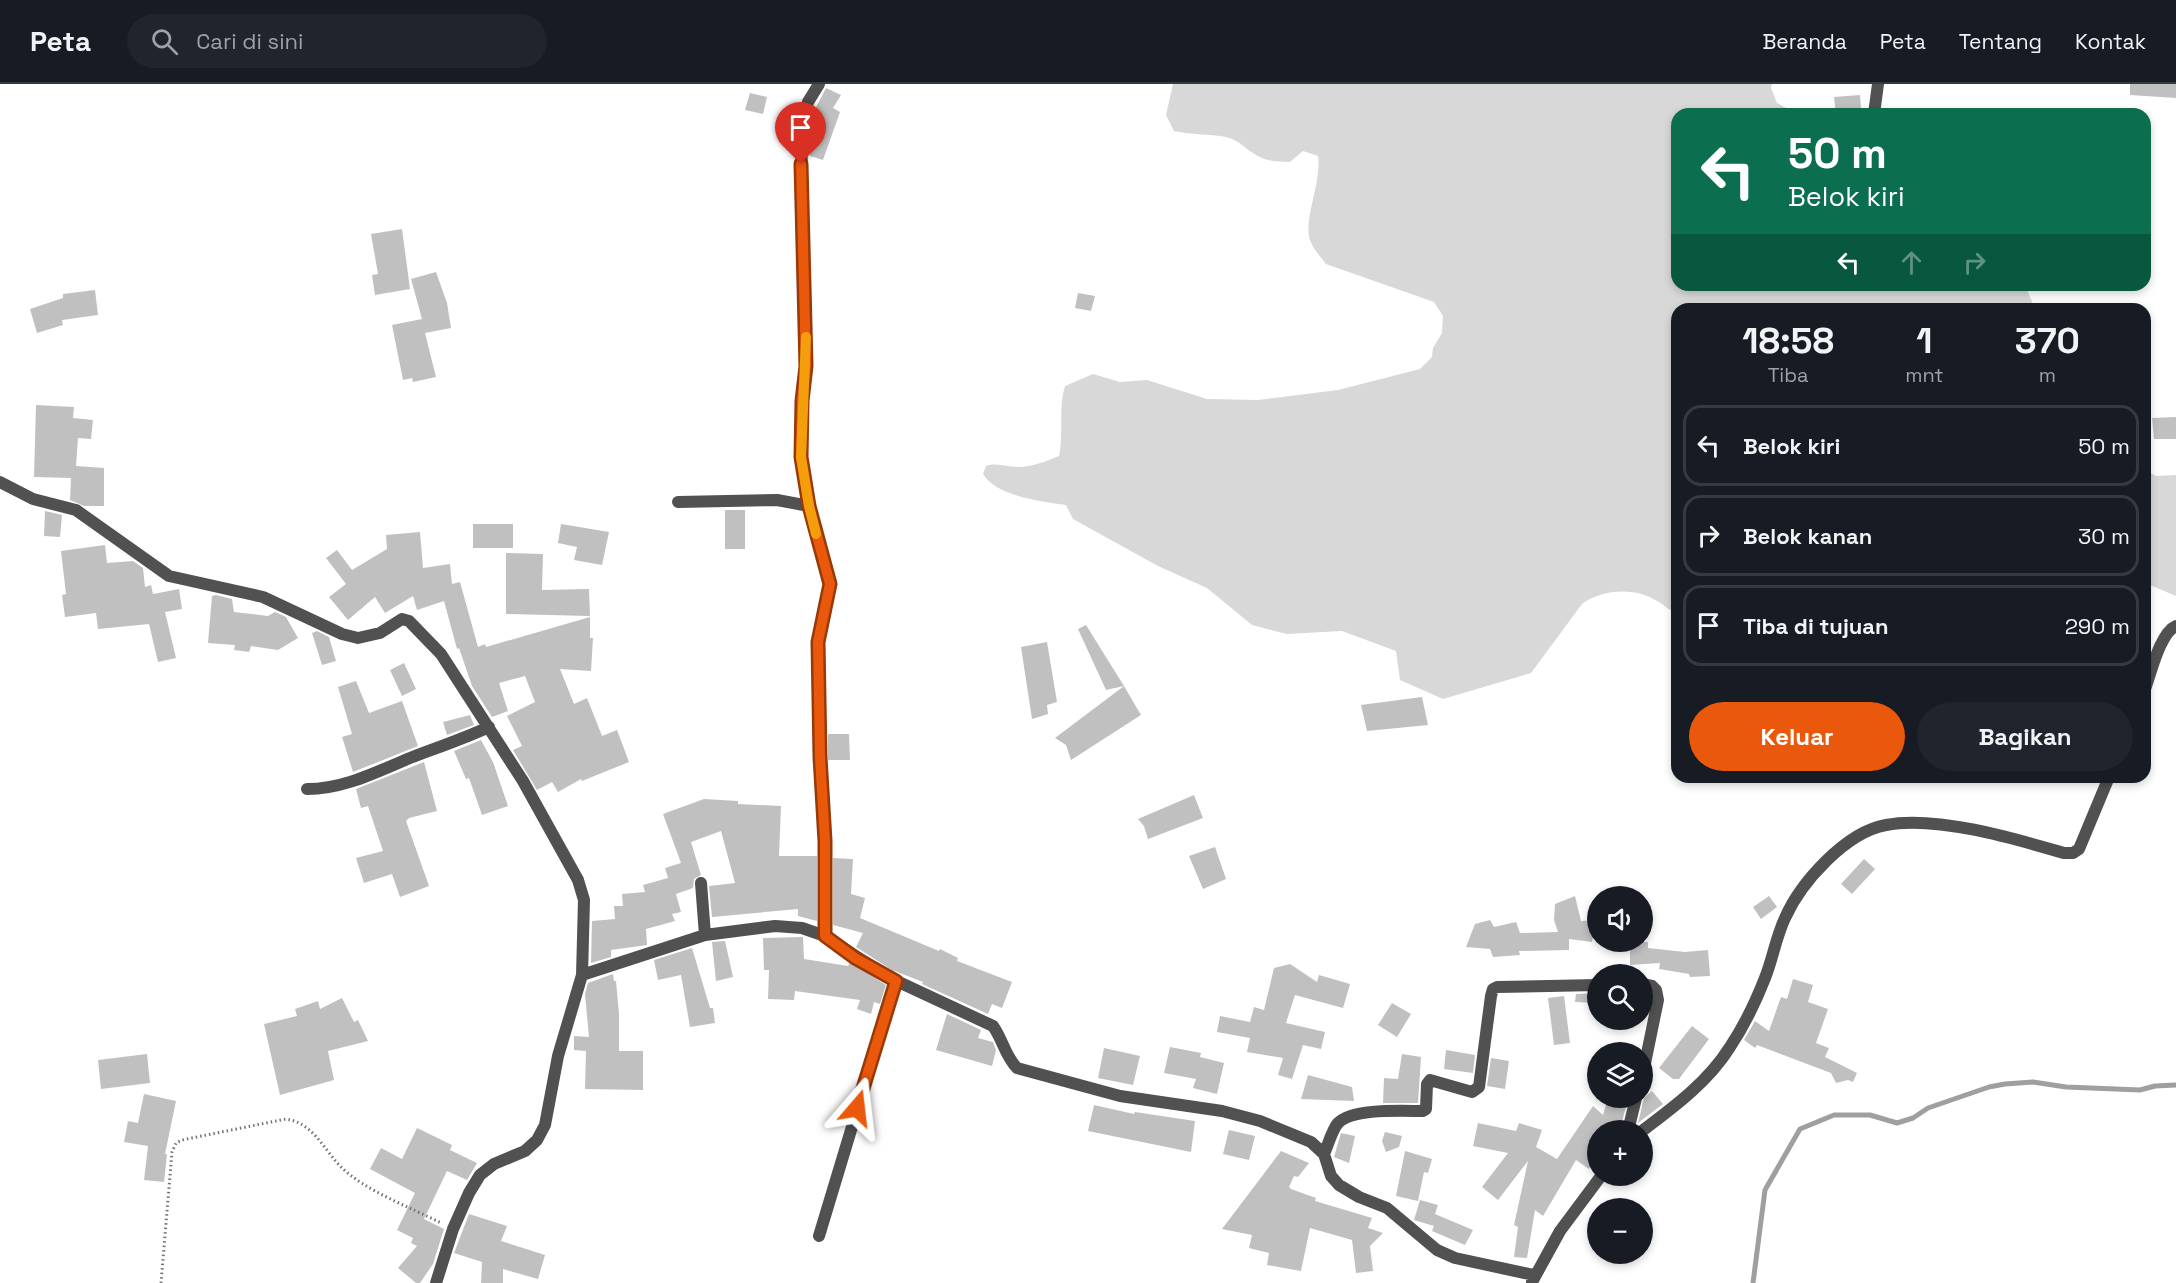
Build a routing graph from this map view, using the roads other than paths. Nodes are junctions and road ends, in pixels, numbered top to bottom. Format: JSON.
{"nodes":[{"id":1,"x":819,"y":84,"type":"edge"},
{"id":2,"x":1878,"y":84,"type":"edge"},
{"id":3,"x":1875,"y":108,"type":"edge"},
{"id":4,"x":0,"y":482,"type":"edge"},
{"id":5,"x":678,"y":502,"type":"dead end"},
{"id":6,"x":809,"y":506,"type":"junction"},
{"id":7,"x":2176,"y":626,"type":"edge"},
{"id":8,"x":2151,"y":673,"type":"edge"},
{"id":9,"x":489,"y":727,"type":"junction"},
{"id":10,"x":2106,"y":783,"type":"edge"},
{"id":11,"x":307,"y":789,"type":"dead end"},
{"id":12,"x":701,"y":883,"type":"dead end"},
{"id":13,"x":705,"y":934,"type":"junction"},
{"id":14,"x":825,"y":936,"type":"junction"},
{"id":15,"x":582,"y":975,"type":"junction"},
{"id":16,"x":896,"y":981,"type":"junction"},
{"id":17,"x":1587,"y":985,"type":"edge"},
{"id":18,"x":1653,"y":987,"type":"edge"},
{"id":19,"x":1653,"y":1024,"type":"edge"},
{"id":20,"x":1653,"y":1122,"type":"edge"},
{"id":21,"x":1324,"y":1154,"type":"junction"},
{"id":22,"x":1594,"y":1186,"type":"edge"},
{"id":23,"x":819,"y":1236,"type":"dead end"},
{"id":24,"x":1533,"y":1279,"type":"edge"},
{"id":25,"x":436,"y":1283,"type":"edge"}],
"edges":[{"from":1,"to":6,"type":"street"},
{"from":2,"to":3,"type":"street"},
{"from":4,"to":9,"type":"street"},
{"from":5,"to":6,"type":"street"},
{"from":6,"to":14,"type":"street"},
{"from":7,"to":8,"type":"street"},
{"from":9,"to":11,"type":"street"},
{"from":9,"to":15,"type":"street"},
{"from":10,"to":20,"type":"street"},
{"from":12,"to":13,"type":"street"},
{"from":13,"to":14,"type":"street"},
{"from":13,"to":15,"type":"street"},
{"from":14,"to":16,"type":"street"},
{"from":15,"to":25,"type":"street"},
{"from":16,"to":21,"type":"street"},
{"from":16,"to":23,"type":"street"},
{"from":17,"to":21,"type":"street"},
{"from":18,"to":19,"type":"street"},
{"from":21,"to":24,"type":"street"},
{"from":22,"to":24,"type":"street"}]}
